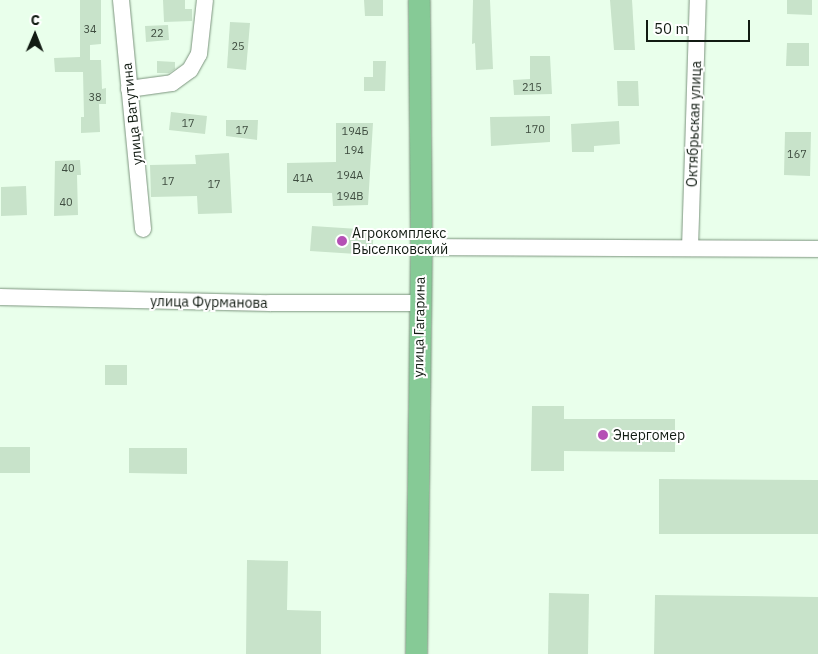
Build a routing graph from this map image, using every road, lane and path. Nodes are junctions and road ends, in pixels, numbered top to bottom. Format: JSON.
{"nodes":[{"id":1,"x":121,"y":0,"type":"edge"},
{"id":2,"x":205,"y":0,"type":"edge"},
{"id":3,"x":419,"y":0,"type":"edge"},
{"id":4,"x":698,"y":0,"type":"edge"},
{"id":5,"x":129,"y":89,"type":"junction"},
{"id":6,"x":143,"y":229,"type":"dead end"},
{"id":7,"x":421,"y":247,"type":"junction"},
{"id":8,"x":690,"y":248,"type":"junction"},
{"id":9,"x":818,"y":249,"type":"edge"},
{"id":10,"x":0,"y":297,"type":"edge"},
{"id":11,"x":418,"y":303,"type":"junction"},
{"id":12,"x":416,"y":654,"type":"edge"}],
"edges":[{"from":1,"to":5,"type":"street","name":"улица Ватутина"},
{"from":2,"to":5,"type":"street"},
{"from":3,"to":7,"type":"main road","name":"улица Гагарина"},
{"from":4,"to":8,"type":"street","name":"Октябрьская улица"},
{"from":5,"to":6,"type":"street","name":"улица Ватутина"},
{"from":7,"to":8,"type":"street"},
{"from":7,"to":11,"type":"main road","name":"улица Гагарина"},
{"from":8,"to":9,"type":"street"},
{"from":10,"to":11,"type":"street","name":"улица Фурманова"},
{"from":11,"to":12,"type":"main road","name":"улица Гагарина"}]}
